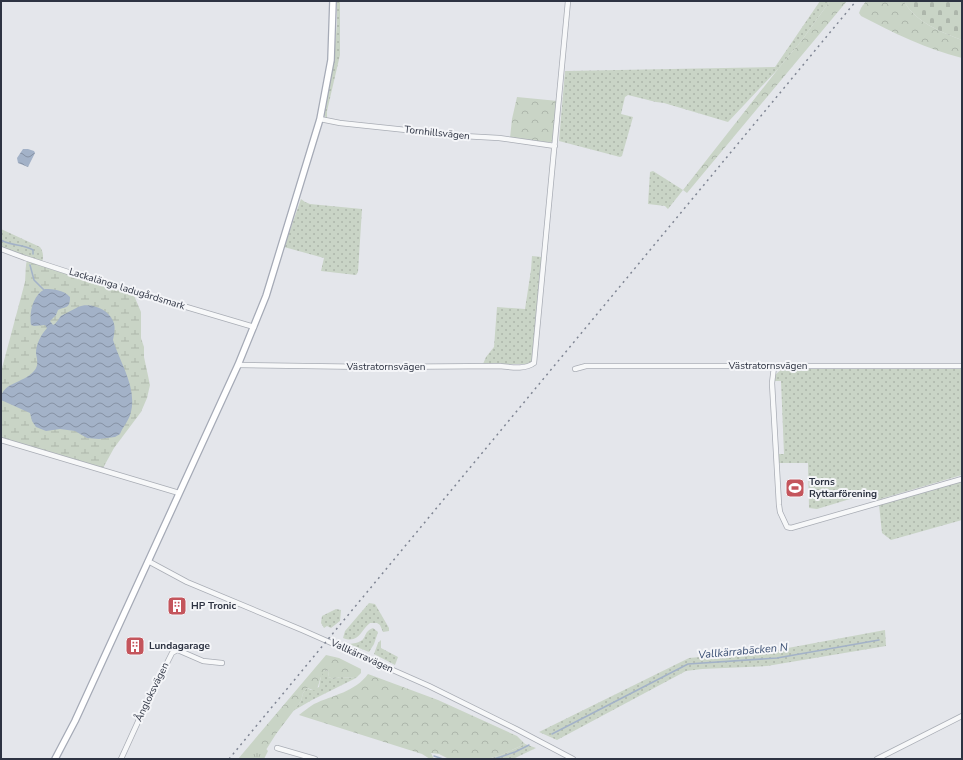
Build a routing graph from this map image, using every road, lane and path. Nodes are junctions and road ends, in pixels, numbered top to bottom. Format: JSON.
{"nodes":[{"id":1,"x":333,"y":1,"type":"edge"},
{"id":2,"x":568,"y":1,"type":"edge"},
{"id":3,"x":320,"y":119,"type":"junction"},
{"id":4,"x":555,"y":146,"type":"junction"},
{"id":5,"x":1,"y":248,"type":"edge"},
{"id":6,"x":254,"y":327,"type":"junction"},
{"id":7,"x":238,"y":366,"type":"junction"},
{"id":8,"x":962,"y":366,"type":"edge"},
{"id":9,"x":774,"y":367,"type":"junction"},
{"id":10,"x":575,"y":369,"type":"dead end"},
{"id":11,"x":1,"y":440,"type":"edge"},
{"id":12,"x":962,"y":479,"type":"edge"},
{"id":13,"x":179,"y":494,"type":"junction"},
{"id":14,"x":148,"y":561,"type":"junction"},
{"id":15,"x":222,"y":663,"type":"dead end"},
{"id":16,"x":962,"y":716,"type":"edge"},
{"id":17,"x":277,"y":748,"type":"dead end"},
{"id":18,"x":55,"y":759,"type":"edge"},
{"id":19,"x":121,"y":759,"type":"edge"},
{"id":20,"x":315,"y":759,"type":"edge"},
{"id":21,"x":573,"y":759,"type":"edge"},
{"id":22,"x":877,"y":759,"type":"edge"}],
"edges":[{"from":1,"to":3,"type":"main road"},
{"from":2,"to":4,"type":"street"},
{"from":3,"to":4,"type":"street","name":"Tornhillsvägen"},
{"from":3,"to":6,"type":"main road"},
{"from":4,"to":7,"type":"street","name":"Västratornsvägen"},
{"from":5,"to":6,"type":"street","name":"Lackalänga ladugårdsmark"},
{"from":6,"to":7,"type":"main road"},
{"from":7,"to":13,"type":"main road"},
{"from":8,"to":9,"type":"street","name":"Västratornsvägen"},
{"from":9,"to":10,"type":"street","name":"Västratornsvägen"},
{"from":9,"to":12,"type":"street"},
{"from":11,"to":13,"type":"street"},
{"from":13,"to":14,"type":"main road"},
{"from":14,"to":18,"type":"main road"},
{"from":14,"to":21,"type":"street","name":"Vallkärravägen"},
{"from":15,"to":19,"type":"street","name":"Ångloksvägen"},
{"from":16,"to":22,"type":"street"},
{"from":17,"to":20,"type":"street"}]}
